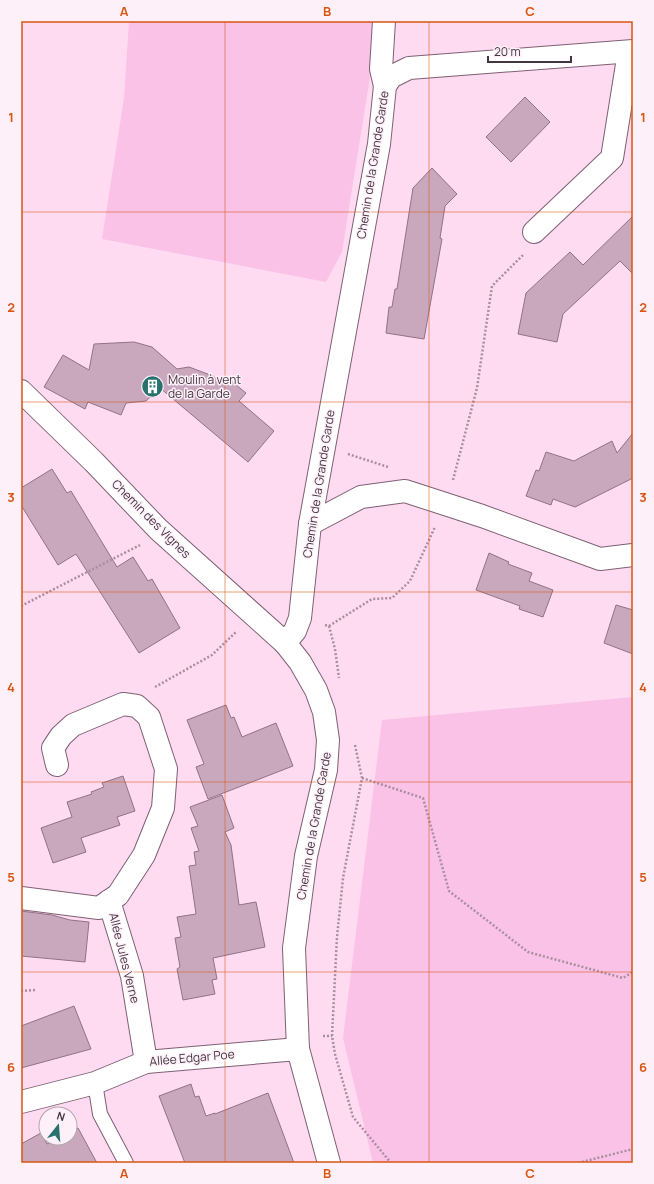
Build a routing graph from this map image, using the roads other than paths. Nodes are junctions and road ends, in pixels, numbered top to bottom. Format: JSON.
{"nodes":[{"id":1,"x":384,"y":21,"type":"edge"},
{"id":2,"x":631,"y":51,"type":"edge"},
{"id":3,"x":385,"y":86,"type":"junction"},
{"id":4,"x":534,"y":232,"type":"road end"},
{"id":5,"x":21,"y":391,"type":"edge"},
{"id":6,"x":310,"y":524,"type":"junction"},
{"id":7,"x":633,"y":555,"type":"edge"},
{"id":8,"x":286,"y":643,"type":"junction"},
{"id":9,"x":57,"y":765,"type":"dead end"},
{"id":10,"x":21,"y":898,"type":"edge"},
{"id":11,"x":110,"y":901,"type":"junction"},
{"id":12,"x":298,"y":1049,"type":"junction"},
{"id":13,"x":146,"y":1062,"type":"junction"},
{"id":14,"x":96,"y":1083,"type":"junction"},
{"id":15,"x":21,"y":1102,"type":"edge"},
{"id":16,"x":126,"y":1163,"type":"edge"},
{"id":17,"x":329,"y":1163,"type":"edge"}],
"edges":[{"from":1,"to":3,"type":"street"},
{"from":2,"to":3,"type":"street","name":"Chemin de la Grande Garde"},
{"from":2,"to":4,"type":"street","name":"Chemin de la Grande Garde"},
{"from":3,"to":6,"type":"street","name":"Chemin de la Grande Garde"},
{"from":5,"to":8,"type":"street","name":"Chemin des Vignes"},
{"from":6,"to":7,"type":"street"},
{"from":6,"to":8,"type":"street","name":"Chemin de la Grande Garde"},
{"from":8,"to":12,"type":"street","name":"Chemin de la Grande Garde"},
{"from":9,"to":11,"type":"street","name":"Allée Jules Verne"},
{"from":10,"to":11,"type":"street","name":"Allée Jules Verne"},
{"from":11,"to":13,"type":"street","name":"Allée Jules Verne"},
{"from":12,"to":13,"type":"street","name":"Allée Edgar Poe"},
{"from":12,"to":17,"type":"street","name":"Chemin de la Grande Garde"},
{"from":13,"to":14,"type":"street","name":"Allée Edgar Poe"},
{"from":14,"to":15,"type":"street","name":"Allée Edgar Poe"},
{"from":14,"to":16,"type":"lane"}]}
